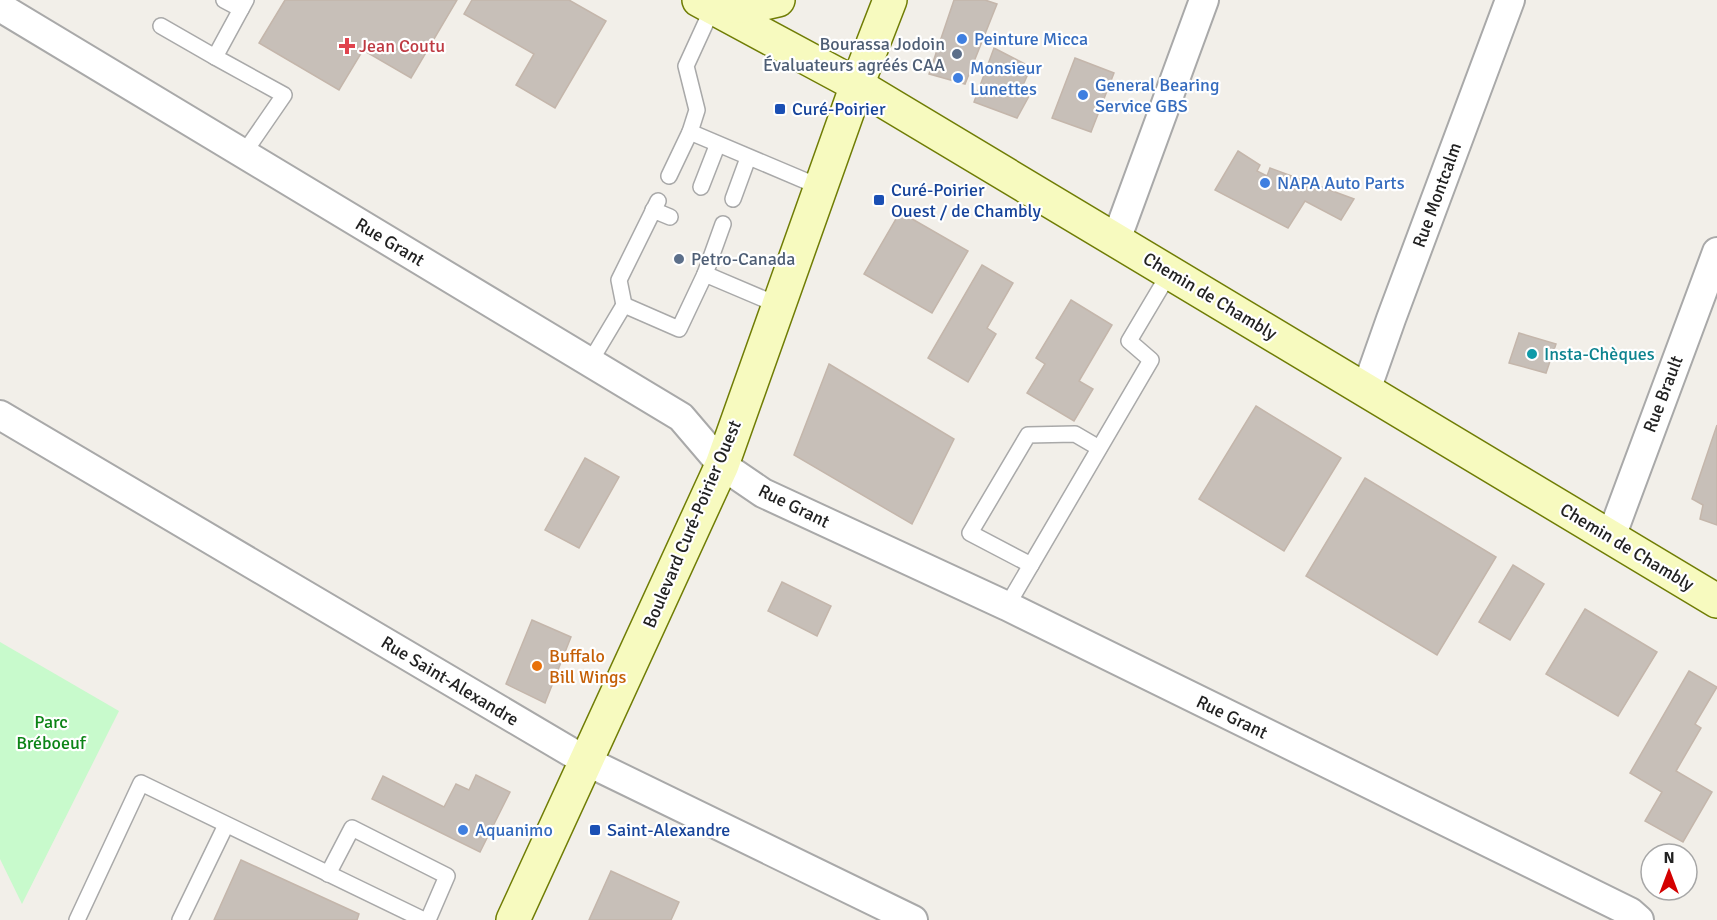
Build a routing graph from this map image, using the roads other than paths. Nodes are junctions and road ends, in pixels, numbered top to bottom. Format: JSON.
{"nodes":[{"id":1,"x":224,"y":0,"type":"edge"},
{"id":2,"x":778,"y":0,"type":"edge"},
{"id":3,"x":879,"y":0,"type":"edge"},
{"id":4,"x":890,"y":0,"type":"edge"},
{"id":5,"x":1204,"y":0,"type":"edge"},
{"id":6,"x":1510,"y":0,"type":"edge"},
{"id":7,"x":706,"y":4,"type":"edge"},
{"id":8,"x":243,"y":5,"type":"edge"},
{"id":9,"x":0,"y":6,"type":"edge"},
{"id":10,"x":161,"y":26,"type":"dead end"},
{"id":11,"x":215,"y":57,"type":"junction"},
{"id":12,"x":857,"y":85,"type":"junction"},
{"id":13,"x":690,"y":132,"type":"junction"},
{"id":14,"x":717,"y":146,"type":"junction"},
{"id":15,"x":244,"y":153,"type":"junction"},
{"id":16,"x":748,"y":158,"type":"junction"},
{"id":17,"x":669,"y":176,"type":"dead end"},
{"id":18,"x":701,"y":187,"type":"dead end"},
{"id":19,"x":820,"y":187,"type":"junction"},
{"id":20,"x":733,"y":199,"type":"dead end"},
{"id":21,"x":670,"y":217,"type":"dead end"},
{"id":22,"x":716,"y":230,"type":"dead end"},
{"id":23,"x":1116,"y":240,"type":"junction"},
{"id":24,"x":1717,"y":252,"type":"edge"},
{"id":25,"x":1170,"y":272,"type":"junction"},
{"id":26,"x":705,"y":274,"type":"junction"},
{"id":27,"x":624,"y":305,"type":"junction"},
{"id":28,"x":778,"y":305,"type":"junction"},
{"id":29,"x":590,"y":362,"type":"junction"},
{"id":30,"x":1366,"y":390,"type":"junction"},
{"id":31,"x":0,"y":415,"type":"edge"},
{"id":32,"x":1099,"y":448,"type":"junction"},
{"id":33,"x":722,"y":465,"type":"junction"},
{"id":34,"x":1611,"y":537,"type":"junction"},
{"id":35,"x":1031,"y":566,"type":"junction"},
{"id":36,"x":1717,"y":601,"type":"edge"},
{"id":37,"x":1007,"y":606,"type":"junction"},
{"id":38,"x":586,"y":761,"type":"junction"},
{"id":39,"x":226,"y":825,"type":"junction"},
{"id":40,"x":328,"y":874,"type":"junction"},
{"id":41,"x":77,"y":920,"type":"edge"},
{"id":42,"x":180,"y":920,"type":"edge"},
{"id":43,"x":424,"y":920,"type":"edge"},
{"id":44,"x":428,"y":920,"type":"edge"},
{"id":45,"x":513,"y":920,"type":"edge"},
{"id":46,"x":913,"y":920,"type":"edge"},
{"id":47,"x":1640,"y":920,"type":"edge"}],
"edges":[{"from":1,"to":8,"type":"lane"},
{"from":2,"to":7,"type":"main road"},
{"from":3,"to":12,"type":"main road"},
{"from":4,"to":12,"type":"main road"},
{"from":5,"to":23,"type":"street"},
{"from":6,"to":30,"type":"street","name":"Rue Montcalm"},
{"from":7,"to":12,"type":"main road","name":"Chemin de Chambly"},
{"from":7,"to":13,"type":"lane"},
{"from":8,"to":11,"type":"lane"},
{"from":9,"to":15,"type":"street","name":"Rue Grant"},
{"from":10,"to":11,"type":"lane"},
{"from":11,"to":15,"type":"lane"},
{"from":12,"to":19,"type":"main road","name":"Boulevard Curé-Poirier Ouest"},
{"from":12,"to":23,"type":"main road","name":"Chemin de Chambly"},
{"from":13,"to":14,"type":"lane"},
{"from":13,"to":17,"type":"lane"},
{"from":14,"to":16,"type":"lane"},
{"from":14,"to":18,"type":"lane"},
{"from":15,"to":29,"type":"street","name":"Rue Grant"},
{"from":16,"to":19,"type":"lane"},
{"from":16,"to":20,"type":"lane"},
{"from":19,"to":28,"type":"main road","name":"Boulevard Curé-Poirier Ouest"},
{"from":21,"to":27,"type":"lane"},
{"from":22,"to":26,"type":"lane"},
{"from":23,"to":25,"type":"main road","name":"Chemin de Chambly"},
{"from":24,"to":34,"type":"street","name":"Rue Brault"},
{"from":25,"to":30,"type":"main road","name":"Chemin de Chambly"},
{"from":25,"to":32,"type":"lane"},
{"from":26,"to":27,"type":"lane"},
{"from":26,"to":28,"type":"lane"},
{"from":27,"to":29,"type":"lane"},
{"from":28,"to":33,"type":"main road","name":"Boulevard Curé-Poirier Ouest"},
{"from":29,"to":33,"type":"street","name":"Rue Grant"},
{"from":30,"to":34,"type":"main road","name":"Chemin de Chambly"},
{"from":31,"to":38,"type":"street","name":"Rue Saint-Alexandre"},
{"from":32,"to":35,"type":"lane"},
{"from":32,"to":35,"type":"lane"},
{"from":33,"to":37,"type":"street","name":"Rue Grant"},
{"from":33,"to":38,"type":"main road","name":"Boulevard Curé-Poirier Ouest"},
{"from":34,"to":36,"type":"main road","name":"Chemin de Chambly"},
{"from":35,"to":37,"type":"lane"},
{"from":37,"to":47,"type":"street","name":"Rue Grant"},
{"from":38,"to":45,"type":"main road","name":"Boulevard Curé-Poirier Ouest"},
{"from":38,"to":46,"type":"street","name":"Rue Saint-Alexandre"},
{"from":39,"to":40,"type":"lane"},
{"from":39,"to":41,"type":"lane"},
{"from":39,"to":42,"type":"lane"},
{"from":40,"to":43,"type":"lane"},
{"from":40,"to":44,"type":"lane"}]}
